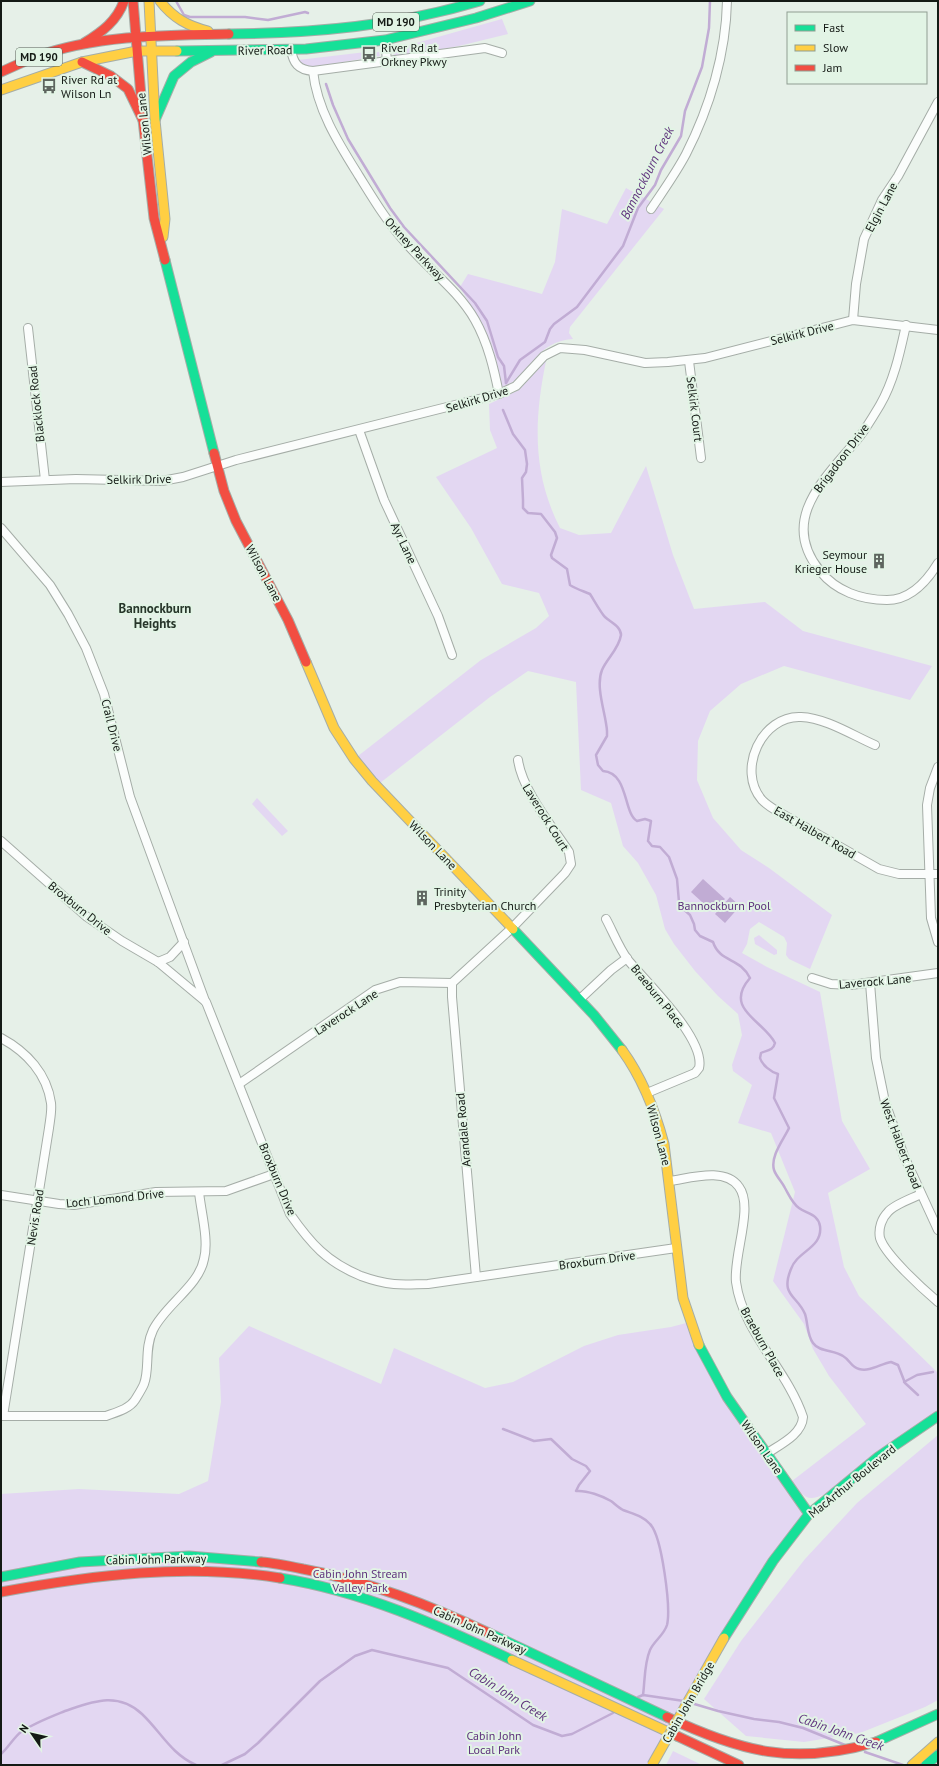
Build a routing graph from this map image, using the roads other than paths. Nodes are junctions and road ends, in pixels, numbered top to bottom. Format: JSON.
{"nodes":[{"id":1,"x":124,"y":1,"type":"edge"},
{"id":2,"x":133,"y":1,"type":"edge"},
{"id":3,"x":148,"y":1,"type":"edge"},
{"id":4,"x":160,"y":1,"type":"edge"},
{"id":5,"x":480,"y":1,"type":"edge"},
{"id":6,"x":530,"y":1,"type":"edge"},
{"id":7,"x":727,"y":1,"type":"edge"},
{"id":8,"x":224,"y":34,"type":"junction"},
{"id":9,"x":151,"y":37,"type":"junction"},
{"id":10,"x":136,"y":38,"type":"junction"},
{"id":11,"x":385,"y":40,"type":"junction"},
{"id":12,"x":79,"y":46,"type":"junction"},
{"id":13,"x":290,"y":49,"type":"junction"},
{"id":14,"x":216,"y":50,"type":"junction"},
{"id":15,"x":137,"y":52,"type":"junction"},
{"id":16,"x":151,"y":52,"type":"junction"},
{"id":17,"x":502,"y":53,"type":"dead end"},
{"id":18,"x":387,"y":60,"type":"junction"},
{"id":19,"x":82,"y":62,"type":"junction"},
{"id":20,"x":313,"y":71,"type":"junction"},
{"id":21,"x":1,"y":72,"type":"edge"},
{"id":22,"x":1,"y":90,"type":"edge"},
{"id":23,"x":938,"y":102,"type":"edge"},
{"id":24,"x":143,"y":120,"type":"junction"},
{"id":25,"x":155,"y":120,"type":"junction"},
{"id":26,"x":651,"y":209,"type":"dead end"},
{"id":27,"x":162,"y":245,"type":"junction"},
{"id":28,"x":852,"y":320,"type":"junction"},
{"id":29,"x":906,"y":325,"type":"junction"},
{"id":30,"x":28,"y":328,"type":"dead end"},
{"id":31,"x":938,"y":330,"type":"edge"},
{"id":32,"x":689,"y":361,"type":"junction"},
{"id":33,"x":499,"y":394,"type":"junction"},
{"id":34,"x":359,"y":430,"type":"junction"},
{"id":35,"x":701,"y":458,"type":"dead end"},
{"id":36,"x":217,"y":466,"type":"junction"},
{"id":37,"x":45,"y":480,"type":"junction"},
{"id":38,"x":1,"y":482,"type":"edge"},
{"id":39,"x":1,"y":528,"type":"edge"},
{"id":40,"x":938,"y":563,"type":"edge"},
{"id":41,"x":452,"y":655,"type":"dead end"},
{"id":42,"x":875,"y":745,"type":"dead end"},
{"id":43,"x":518,"y":760,"type":"dead end"},
{"id":44,"x":938,"y":767,"type":"edge"},
{"id":45,"x":1,"y":841,"type":"edge"},
{"id":46,"x":929,"y":874,"type":"junction"},
{"id":47,"x":938,"y":874,"type":"edge"},
{"id":48,"x":606,"y":919,"type":"dead end"},
{"id":49,"x":512,"y":928,"type":"junction"},
{"id":50,"x":184,"y":942,"type":"junction"},
{"id":51,"x":938,"y":942,"type":"edge"},
{"id":52,"x":627,"y":958,"type":"junction"},
{"id":53,"x":158,"y":962,"type":"junction"},
{"id":54,"x":938,"y":973,"type":"edge"},
{"id":55,"x":812,"y":978,"type":"dead end"},
{"id":56,"x":452,"y":983,"type":"junction"},
{"id":57,"x":870,"y":983,"type":"junction"},
{"id":58,"x":580,"y":999,"type":"junction"},
{"id":59,"x":206,"y":1002,"type":"junction"},
{"id":60,"x":1,"y":1038,"type":"edge"},
{"id":61,"x":239,"y":1084,"type":"junction"},
{"id":62,"x":647,"y":1093,"type":"junction"},
{"id":63,"x":274,"y":1174,"type":"junction"},
{"id":64,"x":670,"y":1181,"type":"junction"},
{"id":65,"x":199,"y":1192,"type":"junction"},
{"id":66,"x":1,"y":1194,"type":"edge"},
{"id":67,"x":921,"y":1194,"type":"junction"},
{"id":68,"x":38,"y":1200,"type":"junction"},
{"id":69,"x":938,"y":1230,"type":"edge"},
{"id":70,"x":676,"y":1248,"type":"junction"},
{"id":71,"x":476,"y":1277,"type":"junction"},
{"id":72,"x":938,"y":1302,"type":"edge"},
{"id":73,"x":2,"y":1416,"type":"edge"},
{"id":74,"x":938,"y":1416,"type":"edge"},
{"id":75,"x":766,"y":1454,"type":"junction"},
{"id":76,"x":809,"y":1514,"type":"junction"},
{"id":77,"x":1,"y":1577,"type":"edge"},
{"id":78,"x":1,"y":1592,"type":"edge"},
{"id":79,"x":724,"y":1638,"type":"joint"},
{"id":80,"x":938,"y":1714,"type":"edge"},
{"id":81,"x":938,"y":1742,"type":"edge"},
{"id":82,"x":938,"y":1755,"type":"edge"},
{"id":83,"x":652,"y":1765,"type":"edge"},
{"id":84,"x":739,"y":1765,"type":"edge"},
{"id":85,"x":912,"y":1765,"type":"edge"},
{"id":86,"x":926,"y":1765,"type":"edge"}],
"edges":[{"from":1,"to":12,"type":"main road"},
{"from":2,"to":10,"type":"main road","name":"Wilson Lane"},
{"from":3,"to":9,"type":"main road","name":"Wilson Lane"},
{"from":4,"to":8,"type":"main road"},
{"from":5,"to":8,"type":"main road","name":"River Road","number":"MD 190"},
{"from":6,"to":11,"type":"main road","name":"River Road","number":"MD 190"},
{"from":7,"to":26,"type":"street"},
{"from":8,"to":9,"type":"main road","name":"River Road","number":"MD 190"},
{"from":9,"to":10,"type":"main road","name":"River Road","number":"MD 190"},
{"from":9,"to":16,"type":"main road","name":"Wilson Lane"},
{"from":10,"to":12,"type":"main road","name":"River Road","number":"MD 190"},
{"from":10,"to":15,"type":"main road","name":"Wilson Lane"},
{"from":11,"to":13,"type":"main road","name":"River Road","number":"MD 190"},
{"from":11,"to":18,"type":"street"},
{"from":12,"to":21,"type":"main road","name":"River Road","number":"MD 190"},
{"from":13,"to":14,"type":"main road","name":"River Road","number":"MD 190"},
{"from":13,"to":20,"type":"street"},
{"from":14,"to":16,"type":"main road","name":"River Road","number":"MD 190"},
{"from":14,"to":25,"type":"main road"},
{"from":15,"to":16,"type":"main road","name":"River Road","number":"MD 190"},
{"from":15,"to":19,"type":"main road","name":"River Road","number":"MD 190"},
{"from":15,"to":24,"type":"main road","name":"Wilson Lane"},
{"from":16,"to":25,"type":"main road","name":"Wilson Lane"},
{"from":17,"to":18,"type":"street"},
{"from":18,"to":20,"type":"street"},
{"from":19,"to":22,"type":"main road","name":"River Road","number":"MD 190"},
{"from":19,"to":24,"type":"main road"},
{"from":20,"to":33,"type":"street","name":"Orkney Parkway"},
{"from":23,"to":28,"type":"street","name":"Elgin Lane"},
{"from":24,"to":27,"type":"main road","name":"Wilson Lane"},
{"from":25,"to":27,"type":"main road","name":"Wilson Lane"},
{"from":27,"to":36,"type":"main road","name":"Wilson Lane"},
{"from":28,"to":29,"type":"street","name":"Selkirk Drive"},
{"from":28,"to":32,"type":"street","name":"Selkirk Drive"},
{"from":29,"to":31,"type":"street","name":"Selkirk Drive"},
{"from":29,"to":40,"type":"street","name":"Brigadoon Drive"},
{"from":30,"to":37,"type":"street","name":"Blacklock Road"},
{"from":32,"to":33,"type":"street","name":"Selkirk Drive"},
{"from":32,"to":35,"type":"street","name":"Selkirk Court"},
{"from":33,"to":34,"type":"street","name":"Selkirk Drive"},
{"from":34,"to":36,"type":"street","name":"Selkirk Drive"},
{"from":34,"to":41,"type":"street","name":"Ayr Lane"},
{"from":36,"to":37,"type":"street","name":"Selkirk Drive"},
{"from":36,"to":49,"type":"main road","name":"Wilson Lane"},
{"from":37,"to":38,"type":"street","name":"Selkirk Drive"},
{"from":39,"to":50,"type":"street","name":"Crail Drive"},
{"from":42,"to":46,"type":"street","name":"East Halbert Road"},
{"from":43,"to":49,"type":"street","name":"Laverock Court"},
{"from":44,"to":46,"type":"street"},
{"from":45,"to":53,"type":"street","name":"Broxburn Drive"},
{"from":46,"to":47,"type":"street","name":"East Halbert Road"},
{"from":46,"to":51,"type":"street"},
{"from":48,"to":52,"type":"street"},
{"from":49,"to":56,"type":"street"},
{"from":49,"to":58,"type":"main road","name":"Wilson Lane"},
{"from":50,"to":53,"type":"street"},
{"from":50,"to":59,"type":"street","name":"Crail Drive"},
{"from":52,"to":58,"type":"street"},
{"from":52,"to":62,"type":"street","name":"Braeburn Place"},
{"from":53,"to":59,"type":"street","name":"Broxburn Drive"},
{"from":54,"to":57,"type":"street","name":"Laverock Lane"},
{"from":55,"to":57,"type":"street","name":"Laverock Lane"},
{"from":56,"to":61,"type":"street","name":"Laverock Lane"},
{"from":56,"to":71,"type":"street","name":"Arandale Road"},
{"from":57,"to":67,"type":"street","name":"West Halbert Road"},
{"from":58,"to":62,"type":"main road","name":"Wilson Lane"},
{"from":59,"to":61,"type":"street","name":"Broxburn Drive"},
{"from":60,"to":68,"type":"street","name":"Nevis Road"},
{"from":61,"to":63,"type":"street","name":"Broxburn Drive"},
{"from":62,"to":64,"type":"main road","name":"Wilson Lane"},
{"from":63,"to":65,"type":"street","name":"Loch Lomond Drive"},
{"from":63,"to":71,"type":"street","name":"Broxburn Drive"},
{"from":64,"to":70,"type":"main road","name":"Wilson Lane"},
{"from":64,"to":75,"type":"street","name":"Braeburn Place"},
{"from":65,"to":68,"type":"street","name":"Loch Lomond Drive"},
{"from":65,"to":73,"type":"street"},
{"from":66,"to":68,"type":"street","name":"Loch Lomond Drive"},
{"from":67,"to":69,"type":"street","name":"West Halbert Road"},
{"from":67,"to":72,"type":"street"},
{"from":68,"to":73,"type":"street","name":"Nevis Road"},
{"from":70,"to":71,"type":"street","name":"Broxburn Drive"},
{"from":70,"to":75,"type":"main road","name":"Wilson Lane"},
{"from":74,"to":76,"type":"main road","name":"MacArthur Boulevard"},
{"from":75,"to":76,"type":"main road","name":"Wilson Lane"},
{"from":76,"to":79,"type":"main road","name":"MacArthur Boulevard"},
{"from":77,"to":80,"type":"main road","name":"Cabin John Parkway"},
{"from":78,"to":84,"type":"main road","name":"Cabin John Parkway"},
{"from":79,"to":83,"type":"main road","name":"Cabin John Bridge","bridge":true},
{"from":81,"to":85,"type":"main road"},
{"from":82,"to":86,"type":"main road"}]}
